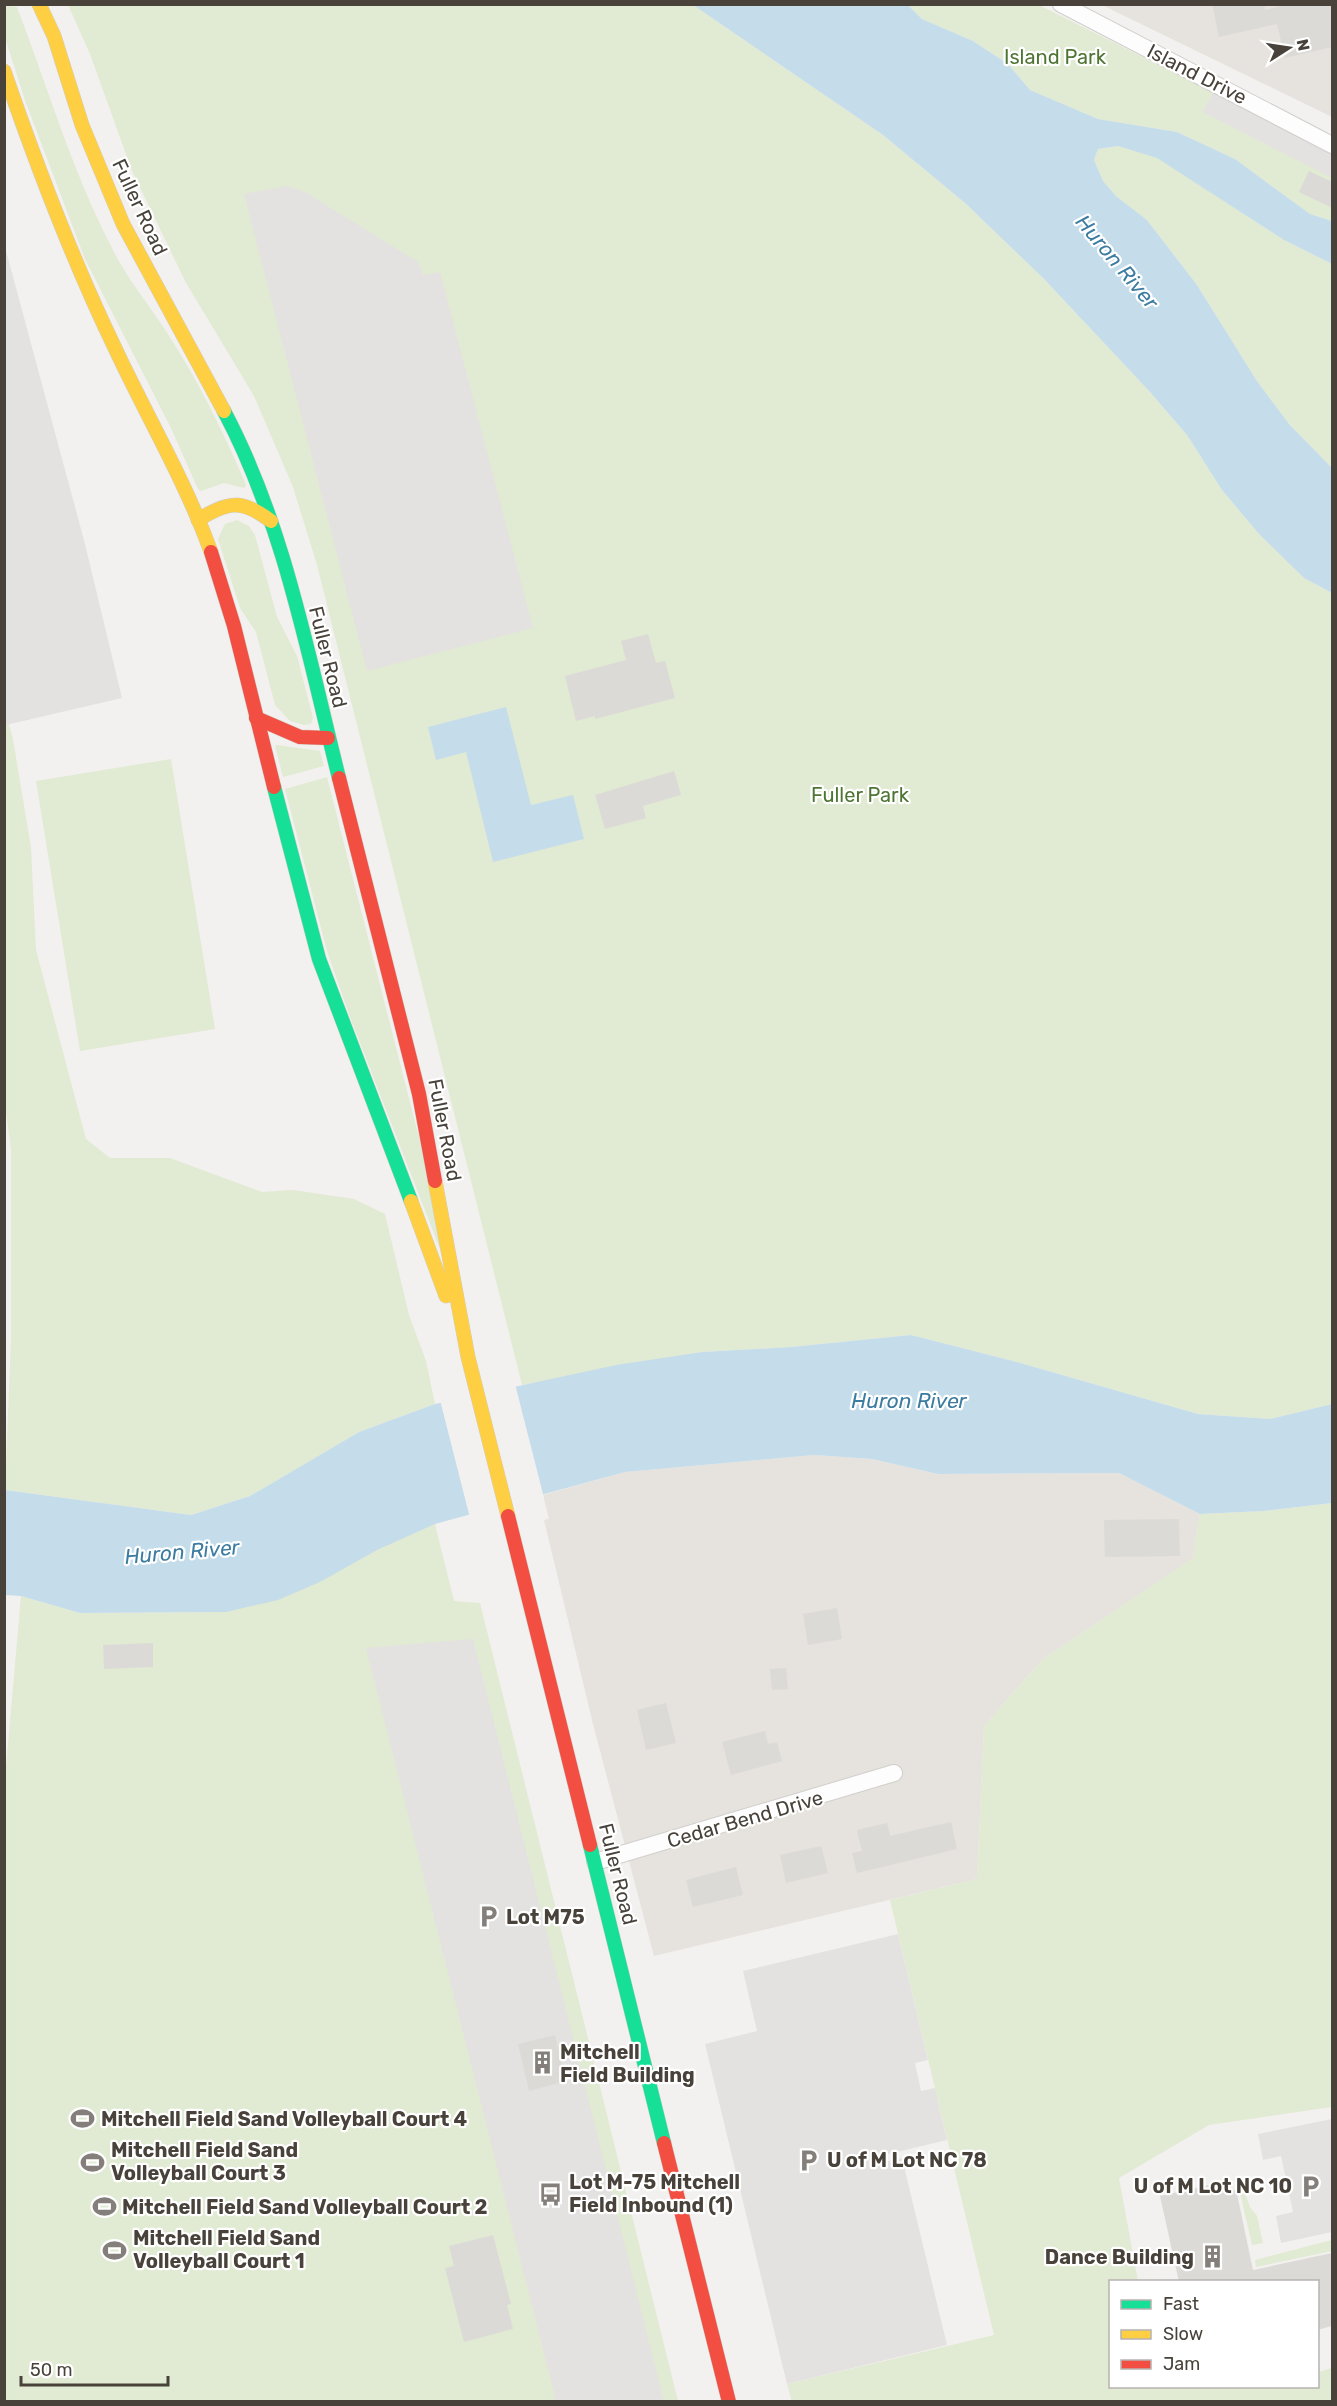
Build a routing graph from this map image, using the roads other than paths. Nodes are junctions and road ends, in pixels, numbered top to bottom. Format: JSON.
{"nodes":[{"id":1,"x":39,"y":4,"type":"edge"},
{"id":2,"x":1061,"y":4,"type":"edge"},
{"id":3,"x":4,"y":71,"type":"edge"},
{"id":4,"x":1332,"y":145,"type":"edge"},
{"id":5,"x":198,"y":520,"type":"junction"},
{"id":6,"x":271,"y":521,"type":"junction"},
{"id":7,"x":256,"y":718,"type":"junction"},
{"id":8,"x":328,"y":738,"type":"junction"},
{"id":9,"x":468,"y":1357,"type":"junction"},
{"id":10,"x":894,"y":1773,"type":"dead end"},
{"id":11,"x":595,"y":1863,"type":"junction"},
{"id":12,"x":729,"y":2402,"type":"edge"}],
"edges":[{"from":1,"to":6,"type":"main road","name":"Fuller Road"},
{"from":2,"to":4,"type":"street","name":"Island Drive"},
{"from":3,"to":5,"type":"main road","name":"Fuller Road"},
{"from":5,"to":6,"type":"main road"},
{"from":5,"to":7,"type":"main road","name":"Fuller Road"},
{"from":6,"to":8,"type":"main road","name":"Fuller Road"},
{"from":7,"to":8,"type":"main road"},
{"from":7,"to":9,"type":"main road","name":"Fuller Road"},
{"from":8,"to":9,"type":"main road","name":"Fuller Road"},
{"from":9,"to":11,"type":"main road","name":"Fuller Road"},
{"from":10,"to":11,"type":"street","name":"Cedar Bend Drive"},
{"from":11,"to":12,"type":"main road","name":"Fuller Road"}]}
